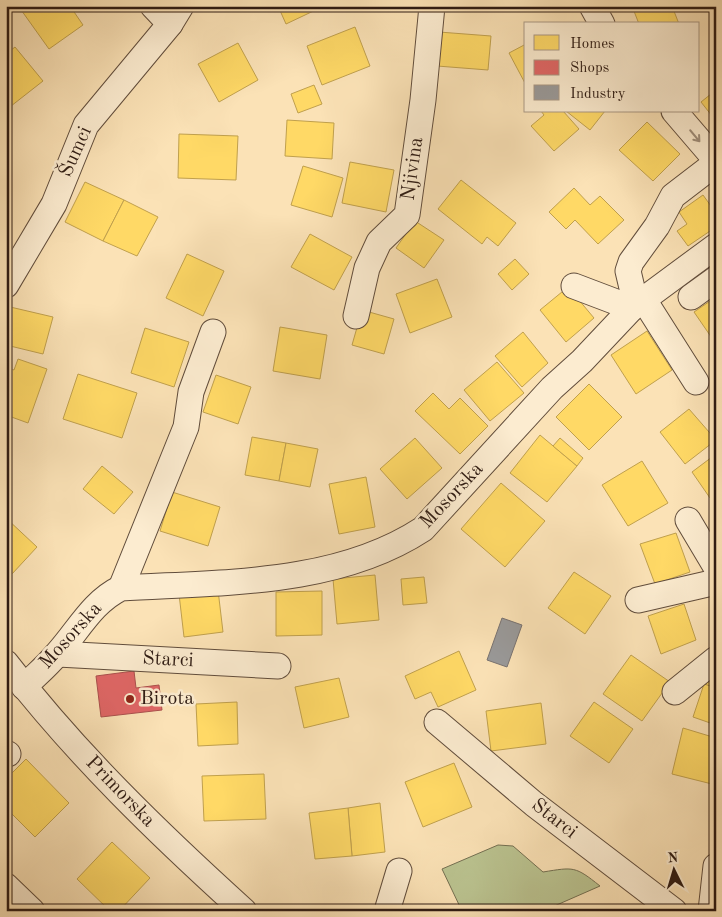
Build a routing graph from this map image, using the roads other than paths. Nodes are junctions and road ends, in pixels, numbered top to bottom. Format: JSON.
{"nodes":[{"id":1,"x":432,"y":6,"type":"edge"},
{"id":2,"x":592,"y":6,"type":"edge"},
{"id":3,"x":168,"y":12,"type":"edge"},
{"id":4,"x":601,"y":22,"type":"edge"},
{"id":5,"x":675,"y":112,"type":"edge"},
{"id":6,"x":716,"y":162,"type":"edge"},
{"id":7,"x":716,"y":246,"type":"edge"},
{"id":8,"x":716,"y":279,"type":"edge"},
{"id":9,"x":6,"y":285,"type":"edge"},
{"id":10,"x":574,"y":286,"type":"dead end"},
{"id":11,"x":691,"y":297,"type":"dead end"},
{"id":12,"x":638,"y":304,"type":"junction"},
{"id":13,"x":356,"y":316,"type":"dead end"},
{"id":14,"x":214,"y":332,"type":"dead end"},
{"id":15,"x":696,"y":382,"type":"dead end"},
{"id":16,"x":688,"y":520,"type":"dead end"},
{"id":17,"x":716,"y":566,"type":"edge"},
{"id":18,"x":716,"y":582,"type":"edge"},
{"id":19,"x":121,"y":588,"type":"junction"},
{"id":20,"x":638,"y":600,"type":"dead end"},
{"id":21,"x":58,"y":654,"type":"junction"},
{"id":22,"x":716,"y":659,"type":"edge"},
{"id":23,"x":6,"y":663,"type":"edge"},
{"id":24,"x":278,"y":666,"type":"dead end"},
{"id":25,"x":24,"y":687,"type":"junction"},
{"id":26,"x":674,"y":692,"type":"dead end"},
{"id":27,"x":437,"y":722,"type":"dead end"},
{"id":28,"x":716,"y":866,"type":"edge"},
{"id":29,"x":399,"y":871,"type":"dead end"},
{"id":30,"x":6,"y":886,"type":"edge"},
{"id":31,"x":32,"y":911,"type":"edge"},
{"id":32,"x":244,"y":911,"type":"edge"},
{"id":33,"x":387,"y":911,"type":"edge"},
{"id":34,"x":674,"y":911,"type":"edge"},
{"id":35,"x":712,"y":911,"type":"edge"}],
"edges":[{"from":1,"to":13,"type":"street","name":"Njivina"},
{"from":2,"to":4,"type":"street"},
{"from":3,"to":9,"type":"street","name":"Šumci"},
{"from":5,"to":6,"type":"street","one_way":true},
{"from":6,"to":12,"type":"street"},
{"from":7,"to":12,"type":"street","name":"Mosorska"},
{"from":8,"to":11,"type":"street"},
{"from":10,"to":12,"type":"street"},
{"from":12,"to":15,"type":"street"},
{"from":12,"to":19,"type":"street","name":"Mosorska"},
{"from":14,"to":19,"type":"street","name":"Mosorska"},
{"from":16,"to":17,"type":"street"},
{"from":18,"to":20,"type":"street"},
{"from":19,"to":21,"type":"street","name":"Mosorska"},
{"from":21,"to":24,"type":"street","name":"Starci"},
{"from":21,"to":25,"type":"street","name":"Mosorska"},
{"from":22,"to":26,"type":"street"},
{"from":23,"to":25,"type":"street","name":"Primorska"},
{"from":25,"to":32,"type":"street","name":"Primorska"},
{"from":27,"to":34,"type":"street","name":"Starci"},
{"from":28,"to":35,"type":"street"},
{"from":29,"to":33,"type":"street"},
{"from":30,"to":31,"type":"street"}]}
